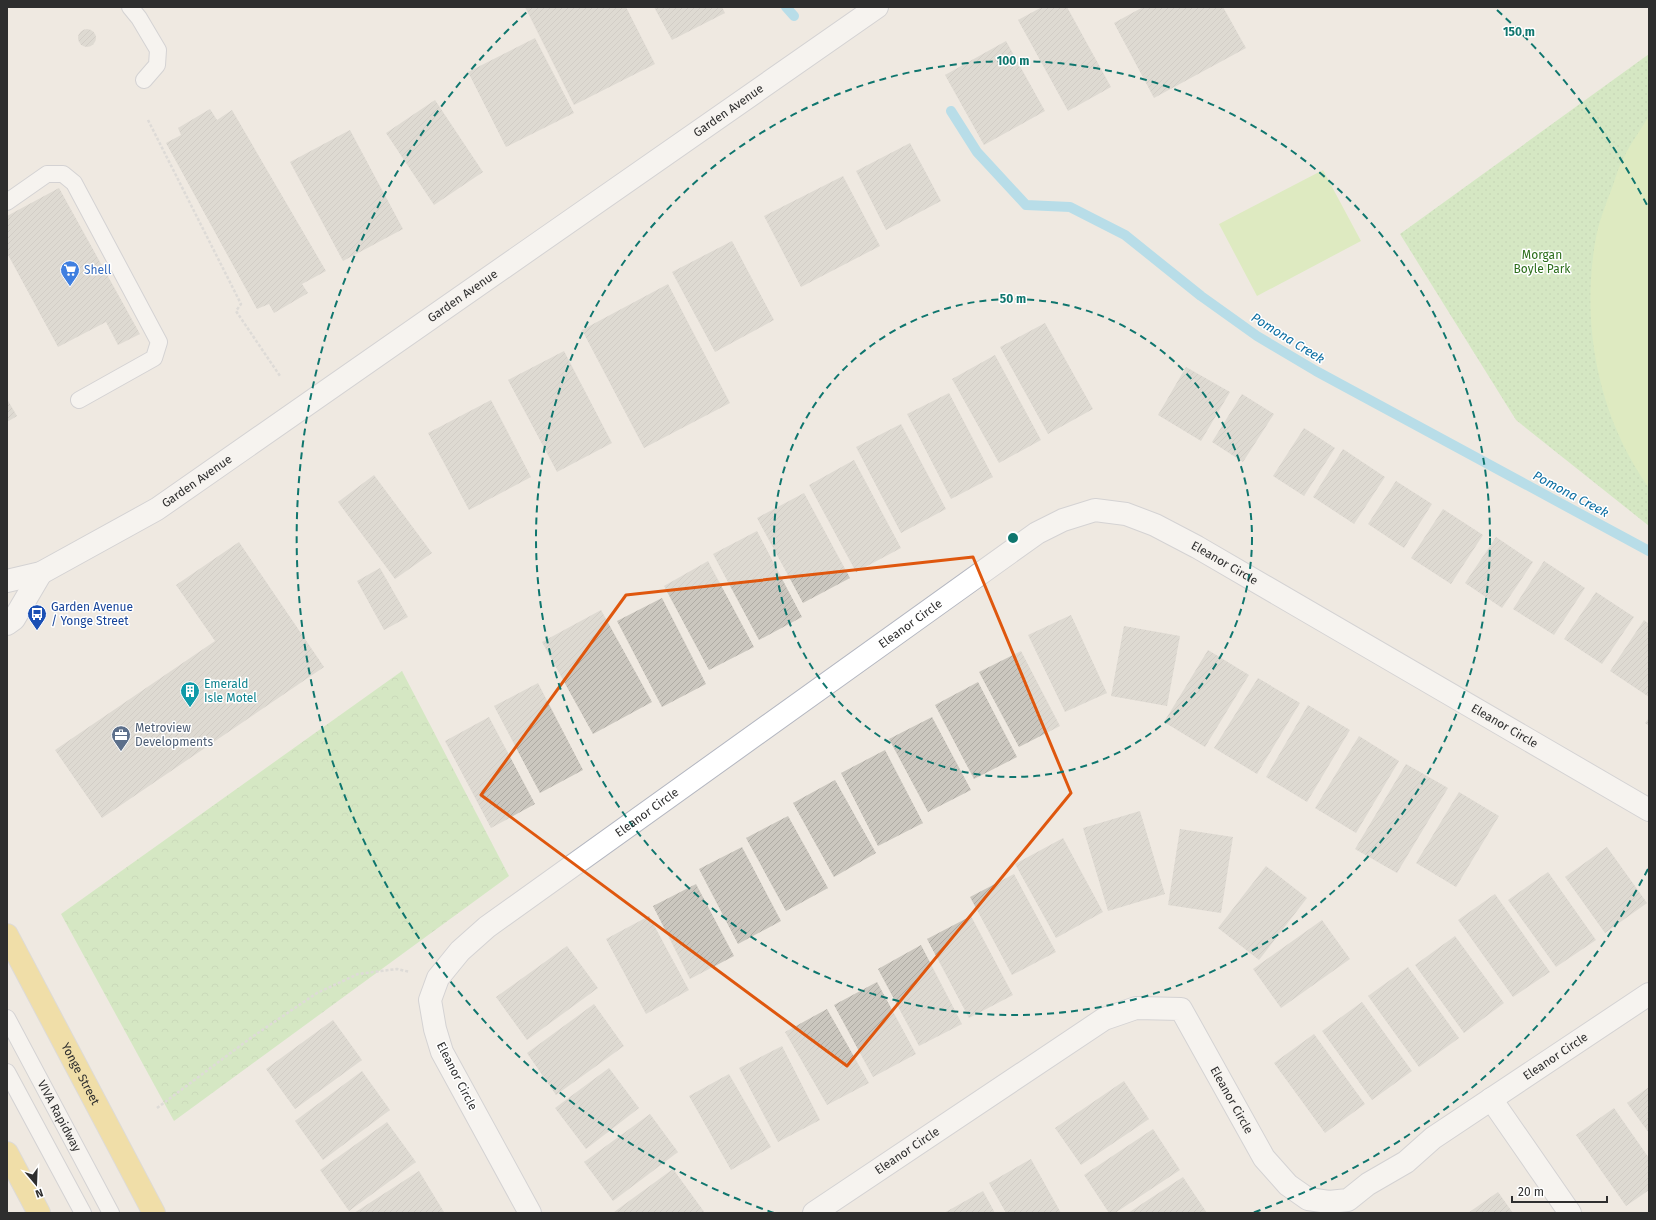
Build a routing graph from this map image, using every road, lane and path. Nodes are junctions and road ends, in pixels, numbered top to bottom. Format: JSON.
{"nodes":[{"id":1,"x":130,"y":7,"type":"edge"},
{"id":2,"x":877,"y":7,"type":"edge"},
{"id":3,"x":144,"y":80,"type":"dead end"},
{"id":4,"x":148,"y":120,"type":"dead end"},
{"id":5,"x":7,"y":202,"type":"edge"},
{"id":6,"x":280,"y":376,"type":"dead end"},
{"id":7,"x":79,"y":400,"type":"dead end"},
{"id":8,"x":41,"y":573,"type":"junction"},
{"id":9,"x":7,"y":581,"type":"edge"},
{"id":10,"x":7,"y":624,"type":"edge"},
{"id":11,"x":1649,"y":810,"type":"edge"},
{"id":12,"x":7,"y":935,"type":"edge"},
{"id":13,"x":438,"y":978,"type":"junction"},
{"id":14,"x":1649,"y":994,"type":"edge"},
{"id":15,"x":7,"y":1018,"type":"edge"},
{"id":16,"x":7,"y":1072,"type":"edge"},
{"id":17,"x":1491,"y":1099,"type":"junction"},
{"id":18,"x":157,"y":1108,"type":"dead end"},
{"id":19,"x":7,"y":1153,"type":"edge"},
{"id":20,"x":39,"y":1213,"type":"edge"},
{"id":21,"x":83,"y":1213,"type":"edge"},
{"id":22,"x":111,"y":1213,"type":"edge"},
{"id":23,"x":154,"y":1213,"type":"edge"},
{"id":24,"x":530,"y":1213,"type":"edge"},
{"id":25,"x":814,"y":1213,"type":"edge"},
{"id":26,"x":1570,"y":1213,"type":"edge"}],
"edges":[{"from":1,"to":3,"type":"lane"},
{"from":2,"to":8,"type":"street","name":"Garden Avenue"},
{"from":4,"to":6,"type":"path"},
{"from":5,"to":7,"type":"lane"},
{"from":8,"to":9,"type":"street","name":"Garden Avenue"},
{"from":8,"to":10,"type":"street"},
{"from":11,"to":13,"type":"street","name":"Eleanor Circle"},
{"from":12,"to":23,"type":"main road","name":"Yonge Street"},
{"from":13,"to":18,"type":"path"},
{"from":13,"to":24,"type":"street","name":"Eleanor Circle"},
{"from":14,"to":17,"type":"street","name":"Eleanor Circle"},
{"from":15,"to":22,"type":"lane","name":"VIVA Rapidway"},
{"from":16,"to":21,"type":"lane","name":"VIVA Rapidway"},
{"from":17,"to":25,"type":"street","name":"Eleanor Circle"},
{"from":17,"to":26,"type":"street"},
{"from":19,"to":20,"type":"main road"}]}
